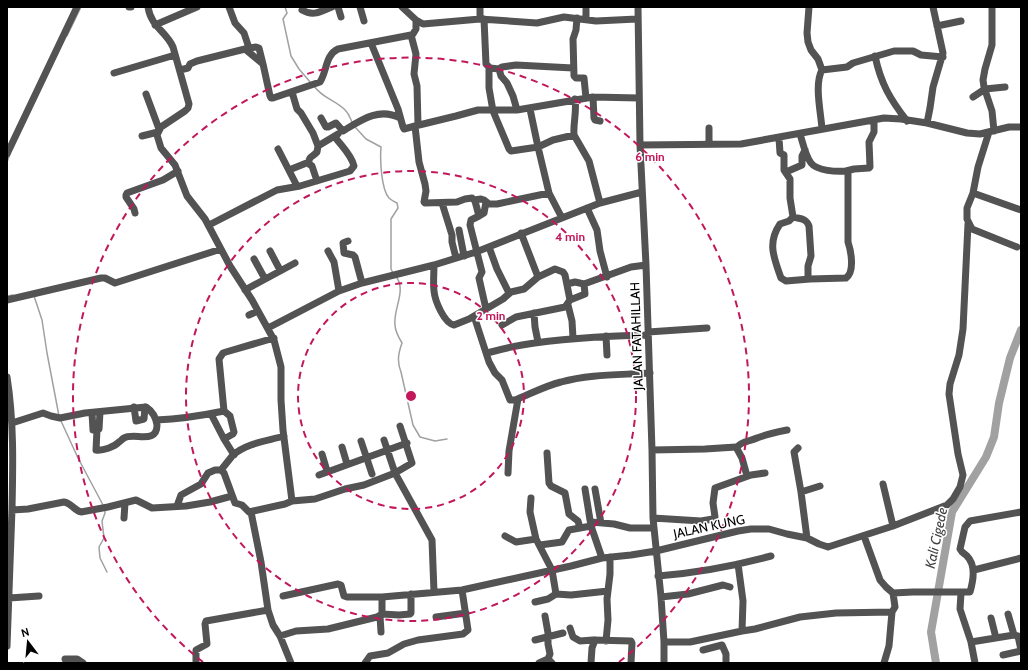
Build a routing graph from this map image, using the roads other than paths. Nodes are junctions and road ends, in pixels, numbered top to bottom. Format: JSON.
{"nodes":[{"id":1,"x":77,"y":7,"type":"edge"},
{"id":2,"x":148,"y":7,"type":"edge"},
{"id":3,"x":197,"y":7,"type":"edge"},
{"id":4,"x":229,"y":7,"type":"edge"},
{"id":5,"x":332,"y":7,"type":"edge"},
{"id":6,"x":338,"y":7,"type":"edge"},
{"id":7,"x":360,"y":7,"type":"edge"},
{"id":8,"x":402,"y":7,"type":"edge"},
{"id":9,"x":480,"y":7,"type":"edge"},
{"id":10,"x":586,"y":7,"type":"edge"},
{"id":11,"x":638,"y":7,"type":"edge"},
{"id":12,"x":809,"y":7,"type":"edge"},
{"id":13,"x":933,"y":7,"type":"edge"},
{"id":14,"x":992,"y":7,"type":"edge"},
{"id":15,"x":302,"y":10,"type":"dead end"},
{"id":16,"x":341,"y":17,"type":"dead end"},
{"id":17,"x":577,"y":18,"type":"junction"},
{"id":18,"x":482,"y":19,"type":"junction"},
{"id":19,"x":586,"y":19,"type":"junction"},
{"id":20,"x":637,"y":19,"type":"junction"},
{"id":21,"x":416,"y":20,"type":"junction"},
{"id":22,"x":364,"y":21,"type":"dead end"},
{"id":23,"x":961,"y":21,"type":"dead end"},
{"id":24,"x":155,"y":25,"type":"junction"},
{"id":25,"x":937,"y":26,"type":"junction"},
{"id":26,"x":411,"y":35,"type":"junction"},
{"id":27,"x":371,"y":43,"type":"junction"},
{"id":28,"x":247,"y":49,"type":"junction"},
{"id":29,"x":175,"y":55,"type":"junction"},
{"id":30,"x":875,"y":56,"type":"junction"},
{"id":31,"x":942,"y":57,"type":"junction"},
{"id":32,"x":489,"y":67,"type":"junction"},
{"id":33,"x":574,"y":68,"type":"junction"},
{"id":34,"x":499,"y":69,"type":"junction"},
{"id":35,"x":180,"y":70,"type":"junction"},
{"id":36,"x":822,"y":70,"type":"junction"},
{"id":37,"x":114,"y":73,"type":"dead end"},
{"id":38,"x":989,"y":86,"type":"junction"},
{"id":39,"x":1005,"y":87,"type":"dead end"},
{"id":40,"x":292,"y":92,"type":"junction"},
{"id":41,"x":146,"y":94,"type":"dead end"},
{"id":42,"x":973,"y":97,"type":"dead end"},
{"id":43,"x":590,"y":98,"type":"junction"},
{"id":44,"x":639,"y":98,"type":"junction"},
{"id":45,"x":576,"y":99,"type":"junction"},
{"id":46,"x":530,"y":108,"type":"junction"},
{"id":47,"x":517,"y":110,"type":"junction"},
{"id":48,"x":493,"y":111,"type":"junction"},
{"id":49,"x":400,"y":118,"type":"junction"},
{"id":50,"x":874,"y":120,"type":"junction"},
{"id":51,"x":600,"y":121,"type":"dead end"},
{"id":52,"x":909,"y":121,"type":"junction"},
{"id":53,"x":927,"y":124,"type":"junction"},
{"id":54,"x":416,"y":125,"type":"junction"},
{"id":55,"x":1021,"y":127,"type":"edge"},
{"id":56,"x":709,"y":128,"type":"dead end"},
{"id":57,"x":311,"y":129,"type":"junction"},
{"id":58,"x":822,"y":129,"type":"junction"},
{"id":59,"x":158,"y":131,"type":"junction"},
{"id":60,"x":343,"y":131,"type":"junction"},
{"id":61,"x":991,"y":131,"type":"junction"},
{"id":62,"x":800,"y":134,"type":"junction"},
{"id":63,"x":574,"y":135,"type":"junction"},
{"id":64,"x":142,"y":136,"type":"dead end"},
{"id":65,"x":336,"y":136,"type":"junction"},
{"id":66,"x":778,"y":138,"type":"junction"},
{"id":67,"x":709,"y":144,"type":"junction"},
{"id":68,"x":640,"y":145,"type":"junction"},
{"id":69,"x":318,"y":146,"type":"junction"},
{"id":70,"x":538,"y":147,"type":"junction"},
{"id":71,"x":278,"y":149,"type":"dead end"},
{"id":72,"x":805,"y":150,"type":"junction"},
{"id":73,"x":7,"y":154,"type":"edge"},
{"id":74,"x":309,"y":162,"type":"junction"},
{"id":75,"x":288,"y":170,"type":"junction"},
{"id":76,"x":178,"y":171,"type":"junction"},
{"id":77,"x":846,"y":171,"type":"junction"},
{"id":78,"x":786,"y":172,"type":"junction"},
{"id":79,"x":317,"y":181,"type":"junction"},
{"id":80,"x":296,"y":186,"type":"junction"},
{"id":81,"x":642,"y":192,"type":"junction"},
{"id":82,"x":549,"y":193,"type":"junction"},
{"id":83,"x":973,"y":193,"type":"junction"},
{"id":84,"x":475,"y":200,"type":"junction"},
{"id":85,"x":486,"y":202,"type":"junction"},
{"id":86,"x":442,"y":203,"type":"junction"},
{"id":87,"x":600,"y":203,"type":"junction"},
{"id":88,"x":587,"y":208,"type":"junction"},
{"id":89,"x":1021,"y":210,"type":"edge"},
{"id":90,"x":135,"y":213,"type":"dead end"},
{"id":91,"x":479,"y":216,"type":"junction"},
{"id":92,"x":793,"y":217,"type":"junction"},
{"id":93,"x":562,"y":218,"type":"junction"},
{"id":94,"x":968,"y":224,"type":"junction"},
{"id":95,"x":209,"y":225,"type":"junction"},
{"id":96,"x":459,"y":230,"type":"dead end"},
{"id":97,"x":521,"y":234,"type":"junction"},
{"id":98,"x":348,"y":241,"type":"dead end"},
{"id":99,"x":489,"y":247,"type":"junction"},
{"id":100,"x":1017,"y":247,"type":"dead end"},
{"id":101,"x":221,"y":249,"type":"junction"},
{"id":102,"x":270,"y":251,"type":"dead end"},
{"id":103,"x":328,"y":252,"type":"dead end"},
{"id":104,"x":476,"y":252,"type":"junction"},
{"id":105,"x":464,"y":256,"type":"junction"},
{"id":106,"x":456,"y":258,"type":"junction"},
{"id":107,"x":254,"y":259,"type":"dead end"},
{"id":108,"x":296,"y":263,"type":"dead end"},
{"id":109,"x":434,"y":265,"type":"junction"},
{"id":110,"x":646,"y":265,"type":"junction"},
{"id":111,"x":237,"y":270,"type":"dead end"},
{"id":112,"x":280,"y":270,"type":"junction"},
{"id":113,"x":538,"y":276,"type":"junction"},
{"id":114,"x":607,"y":277,"type":"junction"},
{"id":115,"x":265,"y":279,"type":"junction"},
{"id":116,"x":808,"y":279,"type":"junction"},
{"id":117,"x":362,"y":283,"type":"junction"},
{"id":118,"x":567,"y":284,"type":"junction"},
{"id":119,"x":584,"y":284,"type":"junction"},
{"id":120,"x":247,"y":289,"type":"junction"},
{"id":121,"x":339,"y":292,"type":"junction"},
{"id":122,"x":509,"y":293,"type":"junction"},
{"id":123,"x":7,"y":300,"type":"edge"},
{"id":124,"x":569,"y":302,"type":"junction"},
{"id":125,"x":486,"y":309,"type":"junction"},
{"id":126,"x":258,"y":311,"type":"junction"},
{"id":127,"x":534,"y":314,"type":"junction"},
{"id":128,"x":249,"y":315,"type":"dead end"},
{"id":129,"x":474,"y":316,"type":"junction"},
{"id":130,"x":502,"y":325,"type":"dead end"},
{"id":131,"x":268,"y":328,"type":"junction"},
{"id":132,"x":707,"y":328,"type":"dead end"},
{"id":133,"x":648,"y":333,"type":"junction"},
{"id":134,"x":606,"y":336,"type":"junction"},
{"id":135,"x":274,"y":338,"type":"junction"},
{"id":136,"x":573,"y":338,"type":"junction"},
{"id":137,"x":538,"y":342,"type":"junction"},
{"id":138,"x":487,"y":353,"type":"junction"},
{"id":139,"x":607,"y":355,"type":"dead end"},
{"id":140,"x":650,"y":373,"type":"junction"},
{"id":141,"x":7,"y":378,"type":"edge"},
{"id":142,"x":518,"y":399,"type":"junction"},
{"id":143,"x":134,"y":407,"type":"junction"},
{"id":144,"x":145,"y":407,"type":"junction"},
{"id":145,"x":224,"y":411,"type":"junction"},
{"id":146,"x":100,"y":412,"type":"junction"},
{"id":147,"x":92,"y":413,"type":"junction"},
{"id":148,"x":211,"y":414,"type":"junction"},
{"id":149,"x":156,"y":420,"type":"junction"},
{"id":150,"x":12,"y":423,"type":"junction"},
{"id":151,"x":400,"y":426,"type":"dead end"},
{"id":152,"x":97,"y":430,"type":"junction"},
{"id":153,"x":787,"y":430,"type":"dead end"},
{"id":154,"x":284,"y":436,"type":"junction"},
{"id":155,"x":224,"y":439,"type":"junction"},
{"id":156,"x":384,"y":440,"type":"dead end"},
{"id":157,"x":361,"y":441,"type":"dead end"},
{"id":158,"x":407,"y":443,"type":"junction"},
{"id":159,"x":10,"y":445,"type":"edge"},
{"id":160,"x":342,"y":447,"type":"dead end"},
{"id":161,"x":737,"y":447,"type":"junction"},
{"id":162,"x":798,"y":448,"type":"dead end"},
{"id":163,"x":652,"y":450,"type":"junction"},
{"id":164,"x":387,"y":451,"type":"junction"},
{"id":165,"x":547,"y":453,"type":"dead end"},
{"id":166,"x":322,"y":454,"type":"dead end"},
{"id":167,"x":234,"y":455,"type":"junction"},
{"id":168,"x":367,"y":458,"type":"junction"},
{"id":169,"x":347,"y":464,"type":"junction"},
{"id":170,"x":221,"y":470,"type":"junction"},
{"id":171,"x":328,"y":471,"type":"junction"},
{"id":172,"x":395,"y":473,"type":"junction"},
{"id":173,"x":508,"y":473,"type":"dead end"},
{"id":174,"x":765,"y":473,"type":"dead end"},
{"id":175,"x":372,"y":474,"type":"dead end"},
{"id":176,"x":319,"y":475,"type":"dead end"},
{"id":177,"x":747,"y":476,"type":"junction"},
{"id":178,"x":883,"y":484,"type":"dead end"},
{"id":179,"x":820,"y":486,"type":"dead end"},
{"id":180,"x":585,"y":489,"type":"dead end"},
{"id":181,"x":595,"y":489,"type":"dead end"},
{"id":182,"x":801,"y":492,"type":"junction"},
{"id":183,"x":232,"y":496,"type":"junction"},
{"id":184,"x":531,"y":498,"type":"dead end"},
{"id":185,"x":292,"y":501,"type":"junction"},
{"id":186,"x":125,"y":503,"type":"junction"},
{"id":187,"x":177,"y":506,"type":"junction"},
{"id":188,"x":12,"y":510,"type":"junction"},
{"id":189,"x":251,"y":512,"type":"junction"},
{"id":190,"x":1021,"y":512,"type":"edge"},
{"id":191,"x":124,"y":518,"type":"dead end"},
{"id":192,"x":653,"y":518,"type":"junction"},
{"id":193,"x":600,"y":523,"type":"junction"},
{"id":194,"x":591,"y":524,"type":"junction"},
{"id":195,"x":893,"y":526,"type":"junction"},
{"id":196,"x":580,"y":528,"type":"junction"},
{"id":197,"x":653,"y":528,"type":"junction"},
{"id":198,"x":505,"y":536,"type":"dead end"},
{"id":199,"x":864,"y":536,"type":"junction"},
{"id":200,"x":807,"y":538,"type":"junction"},
{"id":201,"x":536,"y":539,"type":"junction"},
{"id":202,"x":540,"y":545,"type":"junction"},
{"id":203,"x":656,"y":550,"type":"junction"},
{"id":204,"x":771,"y":556,"type":"dead end"},
{"id":205,"x":610,"y":557,"type":"junction"},
{"id":206,"x":602,"y":558,"type":"junction"},
{"id":207,"x":1021,"y":558,"type":"edge"},
{"id":208,"x":738,"y":564,"type":"junction"},
{"id":209,"x":9,"y":565,"type":"edge"},
{"id":210,"x":552,"y":570,"type":"junction"},
{"id":211,"x":974,"y":570,"type":"junction"},
{"id":212,"x":658,"y":576,"type":"junction"},
{"id":213,"x":730,"y":587,"type":"dead end"},
{"id":214,"x":462,"y":590,"type":"junction"},
{"id":215,"x":608,"y":591,"type":"junction"},
{"id":216,"x":434,"y":592,"type":"junction"},
{"id":217,"x":893,"y":593,"type":"junction"},
{"id":218,"x":961,"y":593,"type":"junction"},
{"id":219,"x":411,"y":594,"type":"junction"},
{"id":220,"x":556,"y":594,"type":"junction"},
{"id":221,"x":39,"y":596,"type":"dead end"},
{"id":222,"x":283,"y":596,"type":"dead end"},
{"id":223,"x":382,"y":597,"type":"junction"},
{"id":224,"x":661,"y":597,"type":"junction"},
{"id":225,"x":9,"y":598,"type":"junction"},
{"id":226,"x":535,"y":602,"type":"dead end"},
{"id":227,"x":268,"y":610,"type":"junction"},
{"id":228,"x":892,"y":612,"type":"junction"},
{"id":229,"x":466,"y":613,"type":"junction"},
{"id":230,"x":1008,"y":614,"type":"dead end"},
{"id":231,"x":381,"y":615,"type":"junction"},
{"id":232,"x":545,"y":616,"type":"dead end"},
{"id":233,"x":436,"y":617,"type":"dead end"},
{"id":234,"x":991,"y":618,"type":"dead end"},
{"id":235,"x":570,"y":628,"type":"dead end"},
{"id":236,"x":742,"y":631,"type":"junction"},
{"id":237,"x":381,"y":632,"type":"dead end"},
{"id":238,"x":563,"y":633,"type":"dead end"},
{"id":239,"x":280,"y":636,"type":"junction"},
{"id":240,"x":1018,"y":636,"type":"edge"},
{"id":241,"x":548,"y":637,"type":"junction"},
{"id":242,"x":996,"y":638,"type":"junction"},
{"id":243,"x":535,"y":640,"type":"dead end"},
{"id":244,"x":595,"y":640,"type":"junction"},
{"id":245,"x":606,"y":641,"type":"junction"},
{"id":246,"x":664,"y":642,"type":"junction"},
{"id":247,"x":971,"y":642,"type":"junction"},
{"id":248,"x":7,"y":646,"type":"edge"},
{"id":249,"x":703,"y":650,"type":"dead end"},
{"id":250,"x":1021,"y":650,"type":"edge"},
{"id":251,"x":1003,"y":656,"type":"dead end"},
{"id":252,"x":65,"y":659,"type":"dead end"},
{"id":253,"x":550,"y":661,"type":"edge"},
{"id":254,"x":83,"y":663,"type":"edge"},
{"id":255,"x":196,"y":663,"type":"edge"},
{"id":256,"x":291,"y":663,"type":"edge"},
{"id":257,"x":365,"y":663,"type":"edge"},
{"id":258,"x":539,"y":663,"type":"edge"},
{"id":259,"x":591,"y":663,"type":"edge"},
{"id":260,"x":631,"y":663,"type":"edge"},
{"id":261,"x":664,"y":663,"type":"edge"},
{"id":262,"x":726,"y":663,"type":"edge"},
{"id":263,"x":884,"y":663,"type":"edge"},
{"id":264,"x":975,"y":663,"type":"edge"}],
"edges":[{"from":1,"to":73,"type":"street"},
{"from":2,"to":24,"type":"street"},
{"from":3,"to":24,"type":"street"},
{"from":4,"to":28,"type":"street"},
{"from":5,"to":15,"type":"street"},
{"from":6,"to":16,"type":"street"},
{"from":7,"to":22,"type":"street"},
{"from":8,"to":21,"type":"street"},
{"from":9,"to":18,"type":"street"},
{"from":10,"to":19,"type":"street"},
{"from":11,"to":20,"type":"street","name":"JALAN FATAHILLAH"},
{"from":12,"to":36,"type":"street"},
{"from":13,"to":25,"type":"street"},
{"from":14,"to":38,"type":"street"},
{"from":17,"to":18,"type":"street"},
{"from":17,"to":19,"type":"street"},
{"from":17,"to":33,"type":"street"},
{"from":18,"to":21,"type":"street"},
{"from":18,"to":32,"type":"street"},
{"from":19,"to":20,"type":"street"},
{"from":20,"to":44,"type":"street","name":"JALAN FATAHILLAH"},
{"from":21,"to":26,"type":"street"},
{"from":23,"to":25,"type":"street"},
{"from":24,"to":29,"type":"street"},
{"from":25,"to":31,"type":"street"},
{"from":26,"to":27,"type":"street"},
{"from":26,"to":54,"type":"street"},
{"from":27,"to":40,"type":"street"},
{"from":27,"to":49,"type":"street"},
{"from":28,"to":35,"type":"street"},
{"from":28,"to":40,"type":"street"},
{"from":29,"to":35,"type":"street"},
{"from":29,"to":37,"type":"street"},
{"from":30,"to":31,"type":"street"},
{"from":30,"to":36,"type":"street"},
{"from":30,"to":52,"type":"street"},
{"from":31,"to":53,"type":"street"},
{"from":32,"to":34,"type":"street"},
{"from":32,"to":48,"type":"street"},
{"from":33,"to":34,"type":"street"},
{"from":33,"to":43,"type":"street"},
{"from":34,"to":47,"type":"street"},
{"from":35,"to":59,"type":"street"},
{"from":36,"to":58,"type":"street"},
{"from":38,"to":39,"type":"street"},
{"from":38,"to":42,"type":"street"},
{"from":38,"to":61,"type":"street"},
{"from":40,"to":57,"type":"street"},
{"from":41,"to":59,"type":"street"},
{"from":43,"to":44,"type":"street"},
{"from":43,"to":45,"type":"street"},
{"from":43,"to":51,"type":"street"},
{"from":44,"to":68,"type":"street","name":"JALAN FATAHILLAH"},
{"from":45,"to":46,"type":"street"},
{"from":45,"to":63,"type":"street"},
{"from":46,"to":47,"type":"street"},
{"from":46,"to":70,"type":"street"},
{"from":47,"to":48,"type":"street"},
{"from":48,"to":54,"type":"street"},
{"from":48,"to":70,"type":"street"},
{"from":49,"to":54,"type":"street"},
{"from":49,"to":60,"type":"street"},
{"from":50,"to":52,"type":"street"},
{"from":50,"to":58,"type":"street"},
{"from":50,"to":77,"type":"street"},
{"from":52,"to":53,"type":"street"},
{"from":53,"to":61,"type":"street"},
{"from":54,"to":86,"type":"street"},
{"from":55,"to":61,"type":"street"},
{"from":56,"to":67,"type":"street"},
{"from":57,"to":60,"type":"street"},
{"from":57,"to":69,"type":"street"},
{"from":58,"to":62,"type":"street"},
{"from":59,"to":64,"type":"street"},
{"from":59,"to":76,"type":"street"},
{"from":60,"to":65,"type":"street"},
{"from":61,"to":83,"type":"street","name":"JALAN KUNG"},
{"from":62,"to":66,"type":"street"},
{"from":62,"to":72,"type":"street"},
{"from":63,"to":70,"type":"street"},
{"from":63,"to":87,"type":"street"},
{"from":65,"to":69,"type":"street"},
{"from":65,"to":79,"type":"street"},
{"from":66,"to":67,"type":"street"},
{"from":66,"to":78,"type":"street"},
{"from":67,"to":68,"type":"street"},
{"from":68,"to":81,"type":"street","name":"JALAN FATAHILLAH"},
{"from":69,"to":74,"type":"street"},
{"from":70,"to":82,"type":"street"},
{"from":71,"to":75,"type":"street"},
{"from":72,"to":77,"type":"street"},
{"from":72,"to":78,"type":"street"},
{"from":74,"to":75,"type":"street"},
{"from":74,"to":79,"type":"street"},
{"from":75,"to":80,"type":"street"},
{"from":76,"to":90,"type":"street"},
{"from":76,"to":95,"type":"street"},
{"from":77,"to":116,"type":"street"},
{"from":78,"to":92,"type":"street"},
{"from":79,"to":80,"type":"street"},
{"from":80,"to":95,"type":"street"},
{"from":81,"to":87,"type":"street"},
{"from":81,"to":110,"type":"street","name":"JALAN FATAHILLAH"},
{"from":82,"to":85,"type":"street"},
{"from":82,"to":93,"type":"street"},
{"from":83,"to":89,"type":"street"},
{"from":83,"to":94,"type":"street","name":"JALAN KUNG"},
{"from":84,"to":85,"type":"street"},
{"from":84,"to":86,"type":"street"},
{"from":84,"to":91,"type":"street"},
{"from":85,"to":91,"type":"street"},
{"from":86,"to":106,"type":"street"},
{"from":87,"to":88,"type":"street"},
{"from":88,"to":93,"type":"street"},
{"from":88,"to":114,"type":"street"},
{"from":91,"to":104,"type":"street"},
{"from":92,"to":116,"type":"street"},
{"from":92,"to":116,"type":"street"},
{"from":93,"to":97,"type":"street"},
{"from":94,"to":100,"type":"street"},
{"from":94,"to":195,"type":"street","name":"JALAN KUNG"},
{"from":95,"to":101,"type":"street"},
{"from":96,"to":105,"type":"street"},
{"from":97,"to":99,"type":"street"},
{"from":97,"to":113,"type":"street"},
{"from":98,"to":117,"type":"street"},
{"from":99,"to":104,"type":"street"},
{"from":99,"to":122,"type":"street"},
{"from":101,"to":120,"type":"street"},
{"from":101,"to":123,"type":"street"},
{"from":102,"to":112,"type":"street"},
{"from":103,"to":121,"type":"street"},
{"from":104,"to":105,"type":"street"},
{"from":104,"to":125,"type":"street"},
{"from":105,"to":106,"type":"street"},
{"from":106,"to":109,"type":"street"},
{"from":107,"to":115,"type":"street"},
{"from":108,"to":112,"type":"street"},
{"from":109,"to":117,"type":"street"},
{"from":109,"to":129,"type":"street"},
{"from":110,"to":114,"type":"street"},
{"from":110,"to":133,"type":"street","name":"JALAN FATAHILLAH"},
{"from":111,"to":120,"type":"street"},
{"from":112,"to":115,"type":"street"},
{"from":113,"to":118,"type":"street"},
{"from":113,"to":122,"type":"street"},
{"from":114,"to":119,"type":"street"},
{"from":115,"to":120,"type":"street"},
{"from":117,"to":121,"type":"street"},
{"from":118,"to":119,"type":"street"},
{"from":118,"to":124,"type":"street"},
{"from":119,"to":124,"type":"street"},
{"from":120,"to":126,"type":"street"},
{"from":121,"to":131,"type":"street"},
{"from":122,"to":125,"type":"street"},
{"from":124,"to":127,"type":"street"},
{"from":124,"to":136,"type":"street"},
{"from":125,"to":129,"type":"street"},
{"from":126,"to":128,"type":"street"},
{"from":126,"to":131,"type":"street"},
{"from":127,"to":130,"type":"street"},
{"from":127,"to":137,"type":"street"},
{"from":129,"to":138,"type":"street"},
{"from":131,"to":135,"type":"street"},
{"from":132,"to":133,"type":"street"},
{"from":133,"to":134,"type":"street"},
{"from":133,"to":140,"type":"street","name":"JALAN FATAHILLAH"},
{"from":134,"to":136,"type":"street"},
{"from":134,"to":139,"type":"street"},
{"from":135,"to":145,"type":"street"},
{"from":135,"to":154,"type":"street"},
{"from":136,"to":137,"type":"street"},
{"from":137,"to":138,"type":"street"},
{"from":138,"to":142,"type":"street"},
{"from":140,"to":142,"type":"street"},
{"from":140,"to":163,"type":"street","name":"JALAN FATAHILLAH"},
{"from":141,"to":150,"type":"street"},
{"from":142,"to":173,"type":"street"},
{"from":143,"to":144,"type":"street"},
{"from":143,"to":144,"type":"street"},
{"from":143,"to":146,"type":"street"},
{"from":144,"to":149,"type":"street"},
{"from":145,"to":148,"type":"street"},
{"from":145,"to":155,"type":"street"},
{"from":146,"to":147,"type":"street"},
{"from":146,"to":152,"type":"street"},
{"from":147,"to":150,"type":"street"},
{"from":147,"to":152,"type":"street"},
{"from":148,"to":149,"type":"street"},
{"from":148,"to":155,"type":"street"},
{"from":149,"to":152,"type":"street"},
{"from":150,"to":159,"type":"street"},
{"from":151,"to":158,"type":"street"},
{"from":153,"to":161,"type":"street"},
{"from":154,"to":167,"type":"street"},
{"from":154,"to":185,"type":"street"},
{"from":155,"to":167,"type":"street"},
{"from":156,"to":164,"type":"street"},
{"from":157,"to":168,"type":"street"},
{"from":158,"to":164,"type":"street"},
{"from":158,"to":172,"type":"street"},
{"from":159,"to":188,"type":"street"},
{"from":160,"to":169,"type":"street"},
{"from":161,"to":163,"type":"street"},
{"from":161,"to":177,"type":"street"},
{"from":162,"to":182,"type":"street"},
{"from":163,"to":192,"type":"street","name":"JALAN FATAHILLAH"},
{"from":164,"to":168,"type":"street"},
{"from":164,"to":172,"type":"street"},
{"from":165,"to":196,"type":"street"},
{"from":166,"to":171,"type":"street"},
{"from":167,"to":170,"type":"street"},
{"from":168,"to":169,"type":"street"},
{"from":168,"to":175,"type":"street"},
{"from":169,"to":171,"type":"street"},
{"from":170,"to":183,"type":"street"},
{"from":170,"to":187,"type":"street"},
{"from":171,"to":176,"type":"street"},
{"from":172,"to":185,"type":"street"},
{"from":172,"to":216,"type":"street"},
{"from":174,"to":177,"type":"street"},
{"from":177,"to":192,"type":"street"},
{"from":178,"to":195,"type":"street"},
{"from":179,"to":182,"type":"street"},
{"from":180,"to":194,"type":"street"},
{"from":181,"to":193,"type":"street"},
{"from":182,"to":200,"type":"street"},
{"from":183,"to":187,"type":"street"},
{"from":183,"to":189,"type":"street"},
{"from":184,"to":201,"type":"street"},
{"from":185,"to":189,"type":"street"},
{"from":186,"to":187,"type":"street"},
{"from":186,"to":188,"type":"street"},
{"from":186,"to":191,"type":"street"},
{"from":188,"to":209,"type":"street"},
{"from":189,"to":227,"type":"street"},
{"from":190,"to":211,"type":"street"},
{"from":192,"to":197,"type":"street","name":"JALAN FATAHILLAH"},
{"from":193,"to":194,"type":"street"},
{"from":193,"to":197,"type":"street"},
{"from":194,"to":196,"type":"street"},
{"from":194,"to":206,"type":"street"},
{"from":195,"to":199,"type":"street","name":"JALAN KUNG"},
{"from":196,"to":202,"type":"street"},
{"from":197,"to":203,"type":"street","name":"JALAN FATAHILLAH"},
{"from":198,"to":201,"type":"street"},
{"from":199,"to":200,"type":"street","name":"JALAN KUNG"},
{"from":199,"to":217,"type":"street"},
{"from":200,"to":203,"type":"street","name":"JALAN KUNG"},
{"from":201,"to":202,"type":"street"},
{"from":202,"to":210,"type":"street"},
{"from":203,"to":205,"type":"street","name":"JALAN KUNG"},
{"from":203,"to":212,"type":"street","name":"JALAN FATAHILLAH"},
{"from":204,"to":208,"type":"street"},
{"from":205,"to":206,"type":"street","name":"JALAN KUNG"},
{"from":205,"to":215,"type":"street"},
{"from":206,"to":210,"type":"street","name":"JALAN KUNG"},
{"from":207,"to":211,"type":"street"},
{"from":208,"to":212,"type":"street"},
{"from":208,"to":236,"type":"street"},
{"from":209,"to":225,"type":"street"},
{"from":210,"to":214,"type":"street","name":"JALAN KUNG"},
{"from":210,"to":220,"type":"street"},
{"from":211,"to":218,"type":"street"},
{"from":212,"to":224,"type":"street","name":"JALAN FATAHILLAH"},
{"from":213,"to":224,"type":"street"},
{"from":214,"to":216,"type":"street","name":"JALAN KUNG"},
{"from":214,"to":229,"type":"street"},
{"from":215,"to":220,"type":"street"},
{"from":215,"to":245,"type":"street"},
{"from":216,"to":219,"type":"street","name":"JALAN KUNG"},
{"from":217,"to":218,"type":"street"},
{"from":217,"to":228,"type":"street"},
{"from":218,"to":247,"type":"street"},
{"from":219,"to":223,"type":"street","name":"JALAN KUNG"},
{"from":219,"to":231,"type":"street"},
{"from":220,"to":226,"type":"street"},
{"from":221,"to":225,"type":"street"},
{"from":222,"to":223,"type":"street","name":"JALAN KUNG"},
{"from":223,"to":231,"type":"street"},
{"from":224,"to":246,"type":"street","name":"JALAN FATAHILLAH"},
{"from":225,"to":248,"type":"street"},
{"from":227,"to":239,"type":"street"},
{"from":227,"to":255,"type":"street"},
{"from":228,"to":236,"type":"street"},
{"from":228,"to":263,"type":"street"},
{"from":229,"to":233,"type":"street"},
{"from":229,"to":257,"type":"street"},
{"from":230,"to":240,"type":"street"},
{"from":231,"to":237,"type":"street"},
{"from":231,"to":239,"type":"street"},
{"from":232,"to":241,"type":"street"},
{"from":234,"to":242,"type":"street"},
{"from":235,"to":244,"type":"street"},
{"from":236,"to":246,"type":"street"},
{"from":238,"to":241,"type":"street"},
{"from":239,"to":256,"type":"street"},
{"from":240,"to":242,"type":"street"},
{"from":240,"to":250,"type":"street"},
{"from":241,"to":243,"type":"street"},
{"from":241,"to":253,"type":"street"},
{"from":242,"to":247,"type":"street"},
{"from":244,"to":245,"type":"street"},
{"from":244,"to":259,"type":"street"},
{"from":245,"to":260,"type":"street"},
{"from":246,"to":261,"type":"street","name":"JALAN FATAHILLAH"},
{"from":247,"to":264,"type":"street"},
{"from":249,"to":262,"type":"street"},
{"from":250,"to":251,"type":"street"},
{"from":252,"to":254,"type":"street"},
{"from":253,"to":258,"type":"street"}]}
